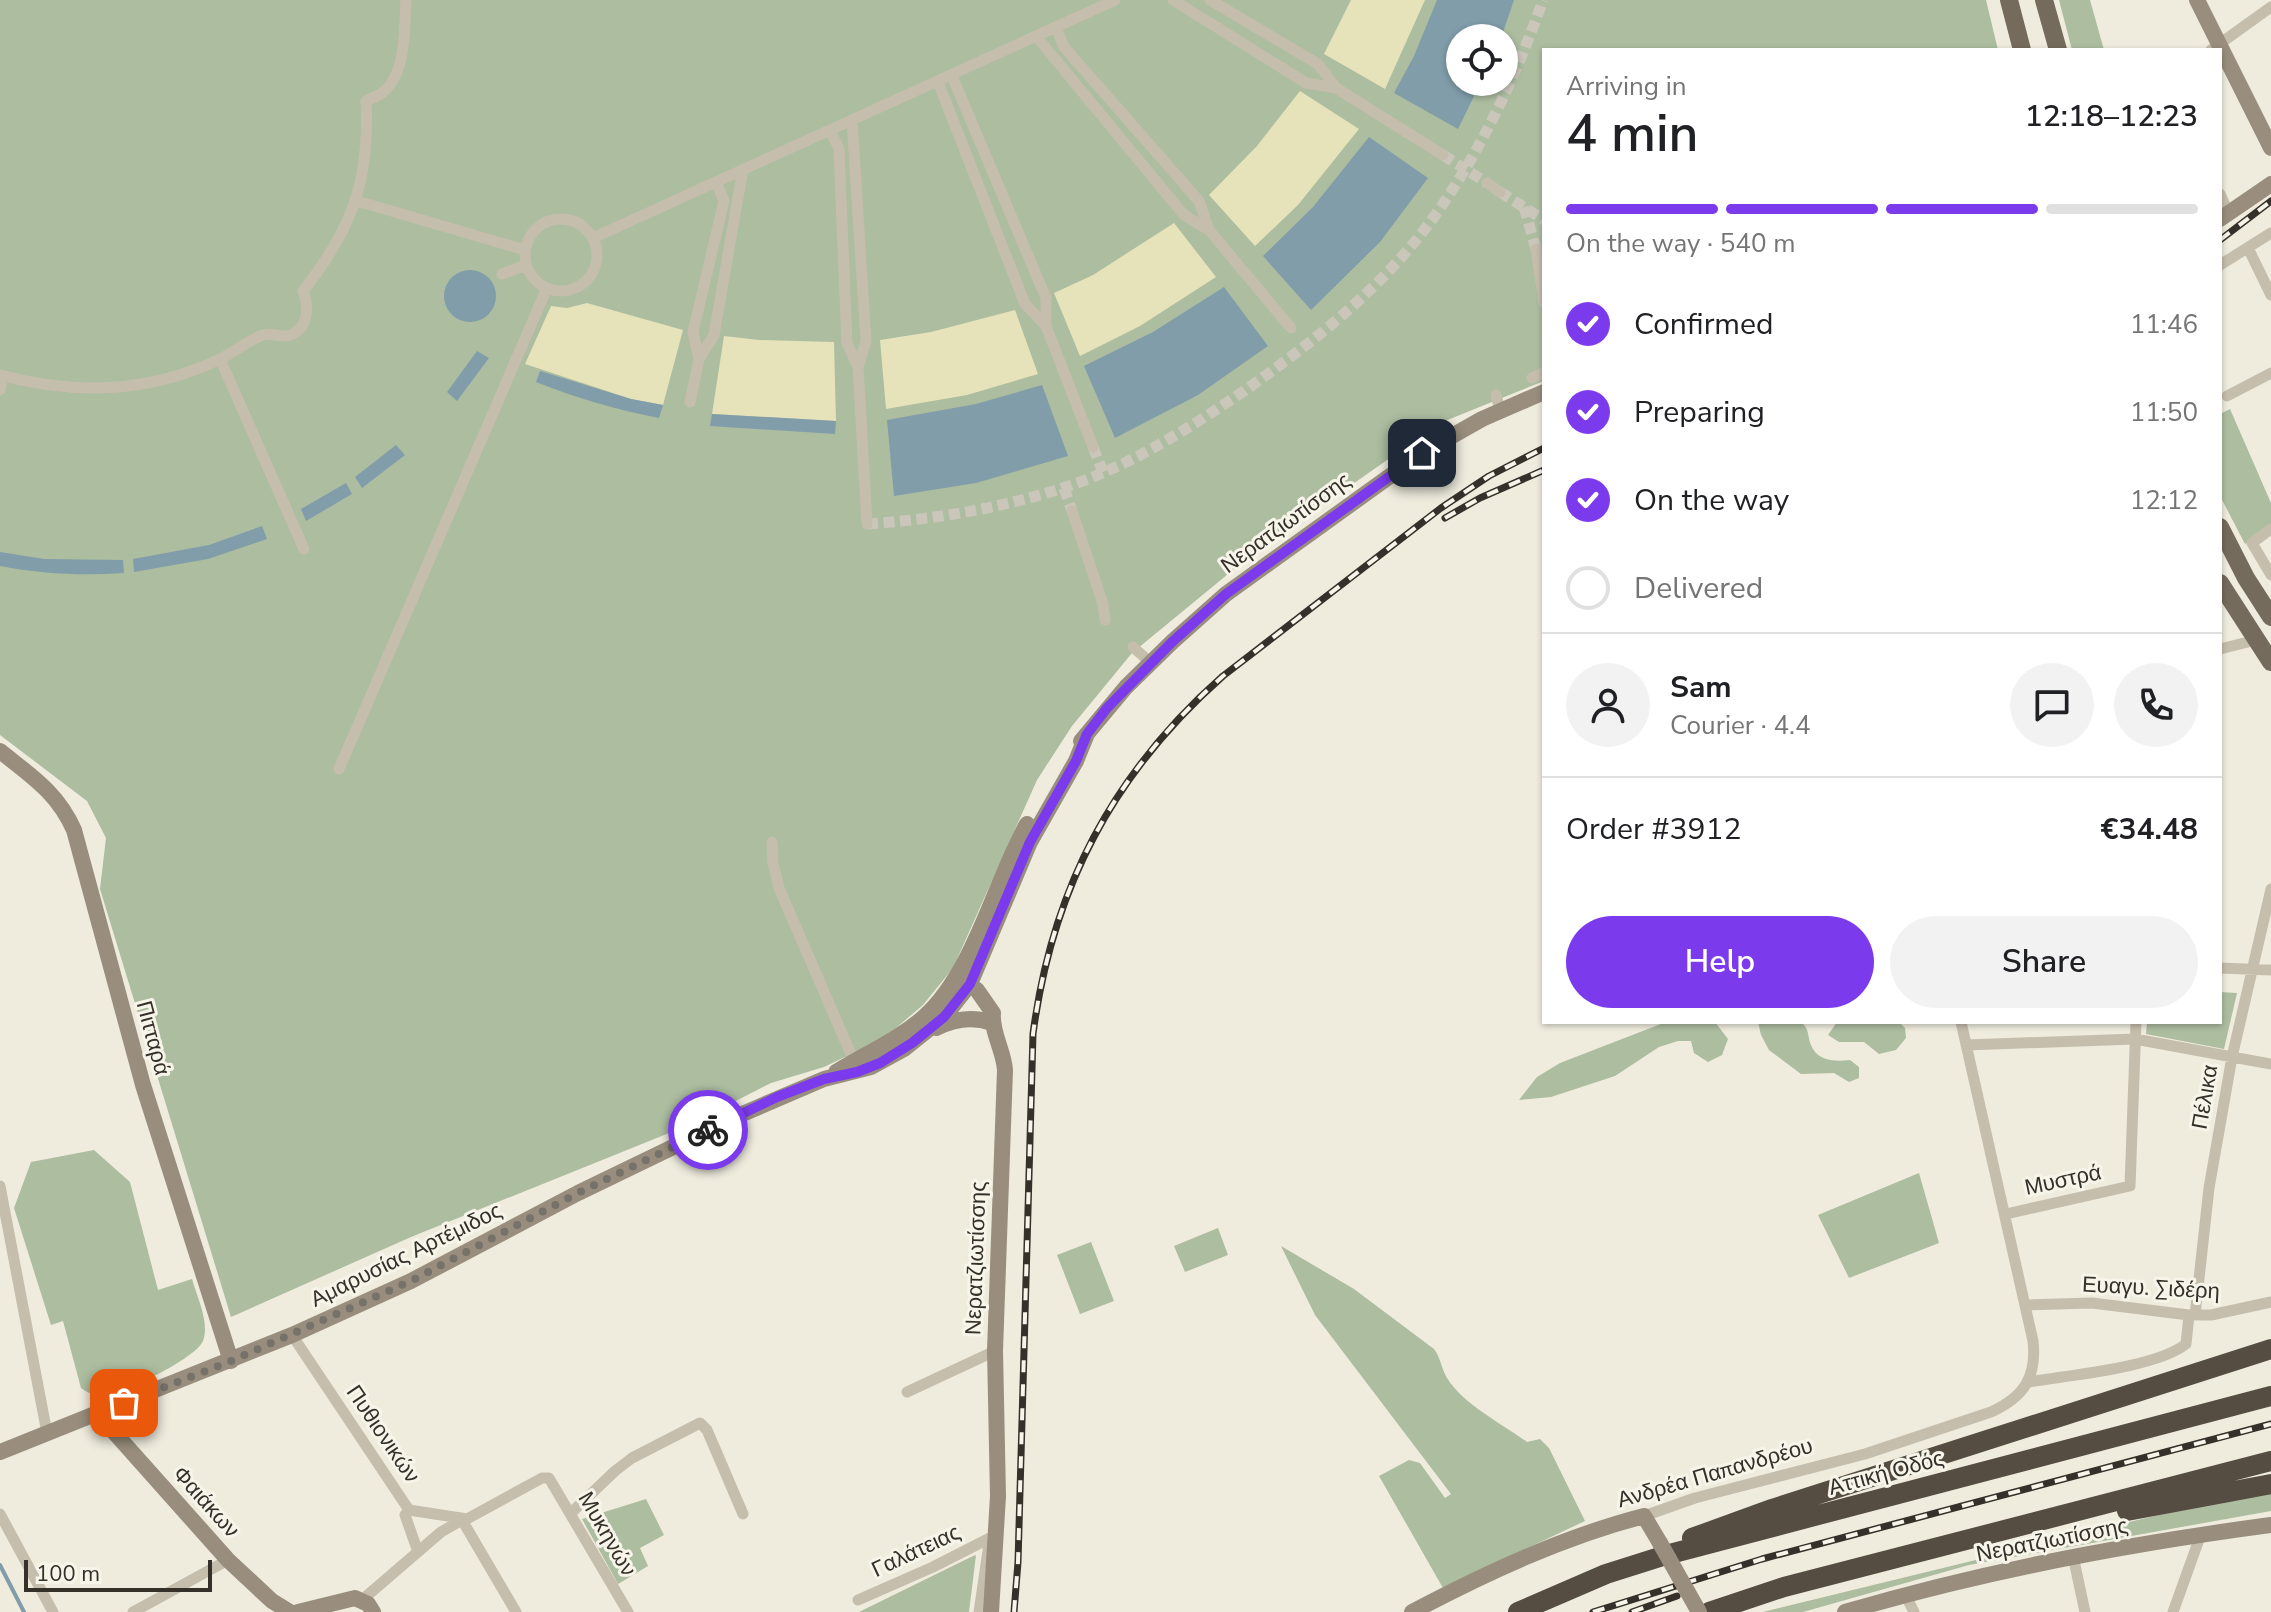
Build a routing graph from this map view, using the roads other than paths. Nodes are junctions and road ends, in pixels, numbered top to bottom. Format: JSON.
{"nodes":[{"id":1,"x":406,"y":0,"type":"edge"},
{"id":2,"x":1115,"y":0,"type":"edge"},
{"id":3,"x":1173,"y":0,"type":"edge"},
{"id":4,"x":1210,"y":0,"type":"edge"},
{"id":5,"x":2044,"y":0,"type":"edge"},
{"id":6,"x":2197,"y":0,"type":"edge"},
{"id":7,"x":2010,"y":4,"type":"edge"},
{"id":8,"x":2271,"y":7,"type":"edge"},
{"id":9,"x":1056,"y":27,"type":"junction"},
{"id":10,"x":1036,"y":36,"type":"junction"},
{"id":11,"x":2015,"y":48,"type":"edge"},
{"id":12,"x":2021,"y":48,"type":"edge"},
{"id":13,"x":2057,"y":48,"type":"edge"},
{"id":14,"x":2215,"y":48,"type":"edge"},
{"id":15,"x":2222,"y":60,"type":"edge"},
{"id":16,"x":952,"y":76,"type":"junction"},
{"id":17,"x":938,"y":82,"type":"junction"},
{"id":18,"x":1336,"y":88,"type":"junction"},
{"id":19,"x":852,"y":120,"type":"junction"},
{"id":20,"x":830,"y":130,"type":"junction"},
{"id":21,"x":2271,"y":148,"type":"edge"},
{"id":22,"x":1443,"y":155,"type":"tunnel mouth"},
{"id":23,"x":743,"y":169,"type":"junction"},
{"id":24,"x":716,"y":182,"type":"junction"},
{"id":25,"x":1487,"y":183,"type":"tunnel mouth"},
{"id":26,"x":2271,"y":184,"type":"edge"},
{"id":27,"x":1500,"y":192,"type":"tunnel mouth"},
{"id":28,"x":357,"y":201,"type":"junction"},
{"id":29,"x":2225,"y":216,"type":"edge"},
{"id":30,"x":1209,"y":230,"type":"junction"},
{"id":31,"x":2271,"y":233,"type":"edge"},
{"id":32,"x":593,"y":238,"type":"junction"},
{"id":33,"x":2248,"y":248,"type":"junction"},
{"id":34,"x":1536,"y":249,"type":"dead end"},
{"id":35,"x":525,"y":250,"type":"junction"},
{"id":36,"x":2222,"y":264,"type":"edge"},
{"id":37,"x":526,"y":265,"type":"junction"},
{"id":38,"x":502,"y":274,"type":"dead end"},
{"id":39,"x":547,"y":288,"type":"junction"},
{"id":40,"x":1542,"y":290,"type":"edge"},
{"id":41,"x":2271,"y":295,"type":"edge"},
{"id":42,"x":1046,"y":326,"type":"junction"},
{"id":43,"x":1291,"y":328,"type":"dead end"},
{"id":44,"x":220,"y":359,"type":"junction"},
{"id":45,"x":699,"y":359,"type":"junction"},
{"id":46,"x":858,"y":367,"type":"junction"},
{"id":47,"x":1542,"y":373,"type":"edge"},
{"id":48,"x":2271,"y":373,"type":"edge"},
{"id":49,"x":1,"y":376,"type":"edge"},
{"id":50,"x":1532,"y":378,"type":"dead end"},
{"id":51,"x":0,"y":390,"type":"edge"},
{"id":52,"x":1542,"y":392,"type":"edge"},
{"id":53,"x":2227,"y":396,"type":"dead end"},
{"id":54,"x":690,"y":402,"type":"dead end"},
{"id":55,"x":1093,"y":447,"type":"tunnel mouth"},
{"id":56,"x":1072,"y":511,"type":"tunnel mouth"},
{"id":57,"x":867,"y":524,"type":"dead end"},
{"id":58,"x":2271,"y":529,"type":"edge"},
{"id":59,"x":2222,"y":531,"type":"edge"},
{"id":60,"x":304,"y":549,"type":"dead end"},
{"id":61,"x":2271,"y":575,"type":"edge"},
{"id":62,"x":2222,"y":586,"type":"edge"},
{"id":63,"x":2269,"y":609,"type":"edge"},
{"id":64,"x":1105,"y":620,"type":"dead end"},
{"id":65,"x":2256,"y":640,"type":"junction"},
{"id":66,"x":1133,"y":647,"type":"dead end"},
{"id":67,"x":2222,"y":648,"type":"edge"},
{"id":68,"x":2271,"y":662,"type":"edge"},
{"id":69,"x":1151,"y":663,"type":"junction"},
{"id":70,"x":0,"y":751,"type":"edge"},
{"id":71,"x":339,"y":769,"type":"dead end"},
{"id":72,"x":772,"y":842,"type":"dead end"},
{"id":73,"x":2271,"y":889,"type":"edge"},
{"id":74,"x":2222,"y":968,"type":"edge"},
{"id":75,"x":2252,"y":970,"type":"junction"},
{"id":76,"x":2271,"y":970,"type":"edge"},
{"id":77,"x":963,"y":986,"type":"junction"},
{"id":78,"x":973,"y":1019,"type":"junction"},
{"id":79,"x":992,"y":1023,"type":"junction"},
{"id":80,"x":1961,"y":1024,"type":"edge"},
{"id":81,"x":2136,"y":1024,"type":"edge"},
{"id":82,"x":924,"y":1034,"type":"junction"},
{"id":83,"x":2135,"y":1039,"type":"junction"},
{"id":84,"x":1966,"y":1045,"type":"junction"},
{"id":85,"x":895,"y":1055,"type":"joint"},
{"id":86,"x":2232,"y":1057,"type":"junction"},
{"id":87,"x":854,"y":1061,"type":"junction"},
{"id":88,"x":2271,"y":1064,"type":"edge"},
{"id":89,"x":824,"y":1079,"type":"junction"},
{"id":90,"x":0,"y":1186,"type":"edge"},
{"id":91,"x":2006,"y":1214,"type":"junction"},
{"id":92,"x":2271,"y":1302,"type":"edge"},
{"id":93,"x":2027,"y":1305,"type":"junction"},
{"id":94,"x":2192,"y":1315,"type":"junction"},
{"id":95,"x":292,"y":1335,"type":"junction"},
{"id":96,"x":2271,"y":1349,"type":"edge"},
{"id":97,"x":995,"y":1351,"type":"junction"},
{"id":98,"x":231,"y":1361,"type":"junction"},
{"id":99,"x":2029,"y":1382,"type":"junction"},
{"id":100,"x":907,"y":1392,"type":"dead end"},
{"id":101,"x":2271,"y":1396,"type":"edge"},
{"id":102,"x":97,"y":1413,"type":"junction"},
{"id":103,"x":47,"y":1433,"type":"junction"},
{"id":104,"x":0,"y":1452,"type":"edge"},
{"id":105,"x":2271,"y":1461,"type":"edge"},
{"id":106,"x":2271,"y":1484,"type":"edge"},
{"id":107,"x":998,"y":1496,"type":"junction"},
{"id":108,"x":409,"y":1510,"type":"junction"},
{"id":109,"x":571,"y":1513,"type":"junction"},
{"id":110,"x":0,"y":1514,"type":"edge"},
{"id":111,"x":743,"y":1514,"type":"dead end"},
{"id":112,"x":1644,"y":1516,"type":"junction"},
{"id":113,"x":2051,"y":1519,"type":"junction"},
{"id":114,"x":462,"y":1520,"type":"junction"},
{"id":115,"x":2271,"y":1525,"type":"edge"},
{"id":116,"x":2201,"y":1534,"type":"junction"},
{"id":117,"x":990,"y":1538,"type":"junction"},
{"id":118,"x":1663,"y":1549,"type":"junction"},
{"id":119,"x":418,"y":1552,"type":"junction"},
{"id":120,"x":2073,"y":1556,"type":"junction"},
{"id":121,"x":228,"y":1560,"type":"junction"},
{"id":122,"x":1905,"y":1594,"type":"junction"},
{"id":123,"x":858,"y":1600,"type":"dead end"},
{"id":124,"x":367,"y":1606,"type":"edge"},
{"id":125,"x":53,"y":1612,"type":"edge"},
{"id":126,"x":133,"y":1612,"type":"edge"},
{"id":127,"x":290,"y":1612,"type":"edge"},
{"id":128,"x":298,"y":1612,"type":"edge"},
{"id":129,"x":516,"y":1612,"type":"edge"},
{"id":130,"x":628,"y":1612,"type":"edge"},
{"id":131,"x":979,"y":1612,"type":"edge"},
{"id":132,"x":991,"y":1612,"type":"edge"},
{"id":133,"x":1412,"y":1612,"type":"edge"},
{"id":134,"x":1518,"y":1612,"type":"edge"},
{"id":135,"x":1699,"y":1612,"type":"edge"},
{"id":136,"x":1709,"y":1612,"type":"edge"},
{"id":137,"x":1845,"y":1612,"type":"edge"},
{"id":138,"x":1914,"y":1612,"type":"edge"},
{"id":139,"x":2085,"y":1612,"type":"edge"},
{"id":140,"x":2173,"y":1612,"type":"edge"}],
"edges":[{"from":1,"to":28,"type":"street"},
{"from":2,"to":9,"type":"street"},
{"from":3,"to":18,"type":"street"},
{"from":4,"to":18,"type":"street"},
{"from":5,"to":13,"type":"main road"},
{"from":6,"to":14,"type":"street"},
{"from":7,"to":11,"type":"main road"},
{"from":7,"to":12,"type":"main road"},
{"from":8,"to":14,"type":"street"},
{"from":9,"to":10,"type":"street"},
{"from":9,"to":30,"type":"street"},
{"from":10,"to":16,"type":"street"},
{"from":10,"to":30,"type":"street"},
{"from":15,"to":21,"type":"street"},
{"from":16,"to":17,"type":"street"},
{"from":16,"to":42,"type":"street"},
{"from":17,"to":19,"type":"street"},
{"from":17,"to":42,"type":"street"},
{"from":18,"to":22,"type":"street"},
{"from":19,"to":20,"type":"street"},
{"from":19,"to":46,"type":"street"},
{"from":20,"to":23,"type":"street"},
{"from":20,"to":46,"type":"street"},
{"from":23,"to":24,"type":"street"},
{"from":23,"to":45,"type":"street"},
{"from":24,"to":32,"type":"street"},
{"from":24,"to":45,"type":"street"},
{"from":25,"to":27,"type":"street"},
{"from":26,"to":29,"type":"street"},
{"from":28,"to":35,"type":"street"},
{"from":28,"to":44,"type":"street"},
{"from":30,"to":43,"type":"street"},
{"from":31,"to":33,"type":"street"},
{"from":32,"to":35,"type":"street"},
{"from":32,"to":39,"type":"street"},
{"from":33,"to":36,"type":"street"},
{"from":33,"to":41,"type":"street"},
{"from":34,"to":40,"type":"street"},
{"from":35,"to":37,"type":"street"},
{"from":37,"to":38,"type":"street"},
{"from":37,"to":39,"type":"street"},
{"from":39,"to":71,"type":"street"},
{"from":42,"to":55,"type":"street"},
{"from":44,"to":49,"type":"street"},
{"from":44,"to":60,"type":"street"},
{"from":45,"to":54,"type":"street"},
{"from":46,"to":57,"type":"street"},
{"from":47,"to":50,"type":"street"},
{"from":48,"to":53,"type":"street"},
{"from":49,"to":51,"type":"street"},
{"from":52,"to":69,"type":"street","name":"Νερατζιωτίσσης"},
{"from":56,"to":64,"type":"street"},
{"from":58,"to":61,"type":"street"},
{"from":59,"to":63,"type":"main road"},
{"from":62,"to":65,"type":"main road"},
{"from":65,"to":67,"type":"street"},
{"from":65,"to":68,"type":"main road"},
{"from":66,"to":69,"type":"street"},
{"from":69,"to":77,"type":"street","name":"Νερατζιωτίσσης"},
{"from":70,"to":98,"type":"street","name":"Πιτταρά"},
{"from":72,"to":87,"type":"street"},
{"from":73,"to":75,"type":"street","name":"Πέλικα"},
{"from":74,"to":75,"type":"street"},
{"from":75,"to":76,"type":"street"},
{"from":75,"to":86,"type":"street","name":"Πέλικα"},
{"from":77,"to":78,"type":"street"},
{"from":77,"to":79,"type":"street","name":"Νερατζιωτίσσης"},
{"from":77,"to":82,"type":"street","name":"Νερατζιωτίσσης"},
{"from":77,"to":87,"type":"street","name":"Αμαρυσίας Αρτέμιδος"},
{"from":78,"to":79,"type":"street"},
{"from":78,"to":82,"type":"street"},
{"from":79,"to":97,"type":"street","name":"Νερατζιωτίσσης"},
{"from":80,"to":84,"type":"street"},
{"from":81,"to":83,"type":"street"},
{"from":82,"to":85,"type":"street","name":"Νερατζιωτίσσης"},
{"from":83,"to":84,"type":"street"},
{"from":83,"to":86,"type":"street"},
{"from":83,"to":91,"type":"street","name":"Μυστρά"},
{"from":84,"to":91,"type":"street"},
{"from":85,"to":89,"type":"street","name":"Αμαρυσίας Αρτέμιδος"},
{"from":86,"to":88,"type":"street"},
{"from":86,"to":94,"type":"street","name":"Πέλικα"},
{"from":87,"to":89,"type":"street","name":"Αμαρυσίας Αρτέμιδος"},
{"from":89,"to":95,"type":"street","name":"Αμαρυσίας Αρτέμιδος"},
{"from":90,"to":103,"type":"street"},
{"from":91,"to":93,"type":"street"},
{"from":92,"to":94,"type":"street","name":"Ευαγυ. Σιδέρη"},
{"from":93,"to":94,"type":"street","name":"Ευαγυ. Σιδέρη"},
{"from":93,"to":99,"type":"street"},
{"from":94,"to":99,"type":"street","name":"Πέλικα"},
{"from":95,"to":98,"type":"street","name":"Αμαρυσίας Αρτέμιδος"},
{"from":95,"to":108,"type":"street","name":"Πυθιονικών"},
{"from":96,"to":118,"type":"highway"},
{"from":97,"to":100,"type":"street"},
{"from":97,"to":107,"type":"street","name":"Νερατζιωτίσσης"},
{"from":98,"to":102,"type":"street","name":"Αμαρυσίας Αρτέμιδος"},
{"from":99,"to":112,"type":"street","name":"Ανδρέα Παπανδρέου"},
{"from":101,"to":118,"type":"highway","name":"Αττική Οδός"},
{"from":102,"to":103,"type":"street","name":"Αμαρυσίας Αρτέμιδος"},
{"from":102,"to":121,"type":"street","name":"Φαιάκων"},
{"from":103,"to":104,"type":"street","name":"Αμαρυσίας Αρτέμιδος"},
{"from":105,"to":113,"type":"highway"},
{"from":106,"to":113,"type":"highway"},
{"from":107,"to":117,"type":"street","name":"Νερατζιωτίσσης"},
{"from":107,"to":132,"type":"street","name":"Νερατζιωτίσσης"},
{"from":108,"to":114,"type":"street","name":"Πυθιονικών"},
{"from":108,"to":119,"type":"street"},
{"from":109,"to":111,"type":"street"},
{"from":109,"to":114,"type":"street","name":"Μυκηνών"},
{"from":109,"to":130,"type":"street","name":"Μυκηνών"},
{"from":110,"to":125,"type":"street"},
{"from":112,"to":118,"type":"street"},
{"from":112,"to":133,"type":"street","name":"Ανδρέα Παπανδρέου"},
{"from":113,"to":136,"type":"highway"},
{"from":114,"to":119,"type":"street"},
{"from":114,"to":129,"type":"street"},
{"from":115,"to":116,"type":"street","name":"Νερατζιωτίσσης"},
{"from":116,"to":120,"type":"street","name":"Νερατζιωτίσσης"},
{"from":116,"to":140,"type":"street"},
{"from":117,"to":123,"type":"street","name":"Γαλάτειας"},
{"from":117,"to":131,"type":"street","name":"Νερατζιωτίσσης"},
{"from":118,"to":134,"type":"highway","name":"Αττική Οδός"},
{"from":118,"to":135,"type":"street","bridge":true},
{"from":119,"to":124,"type":"street"},
{"from":120,"to":122,"type":"street","name":"Νερατζιωτίσσης"},
{"from":120,"to":139,"type":"street"},
{"from":121,"to":126,"type":"street"},
{"from":121,"to":127,"type":"street","name":"Φαιάκων"},
{"from":122,"to":137,"type":"street","name":"Νερατζιωτίσσης"},
{"from":122,"to":138,"type":"street"},
{"from":124,"to":128,"type":"street"}]}
